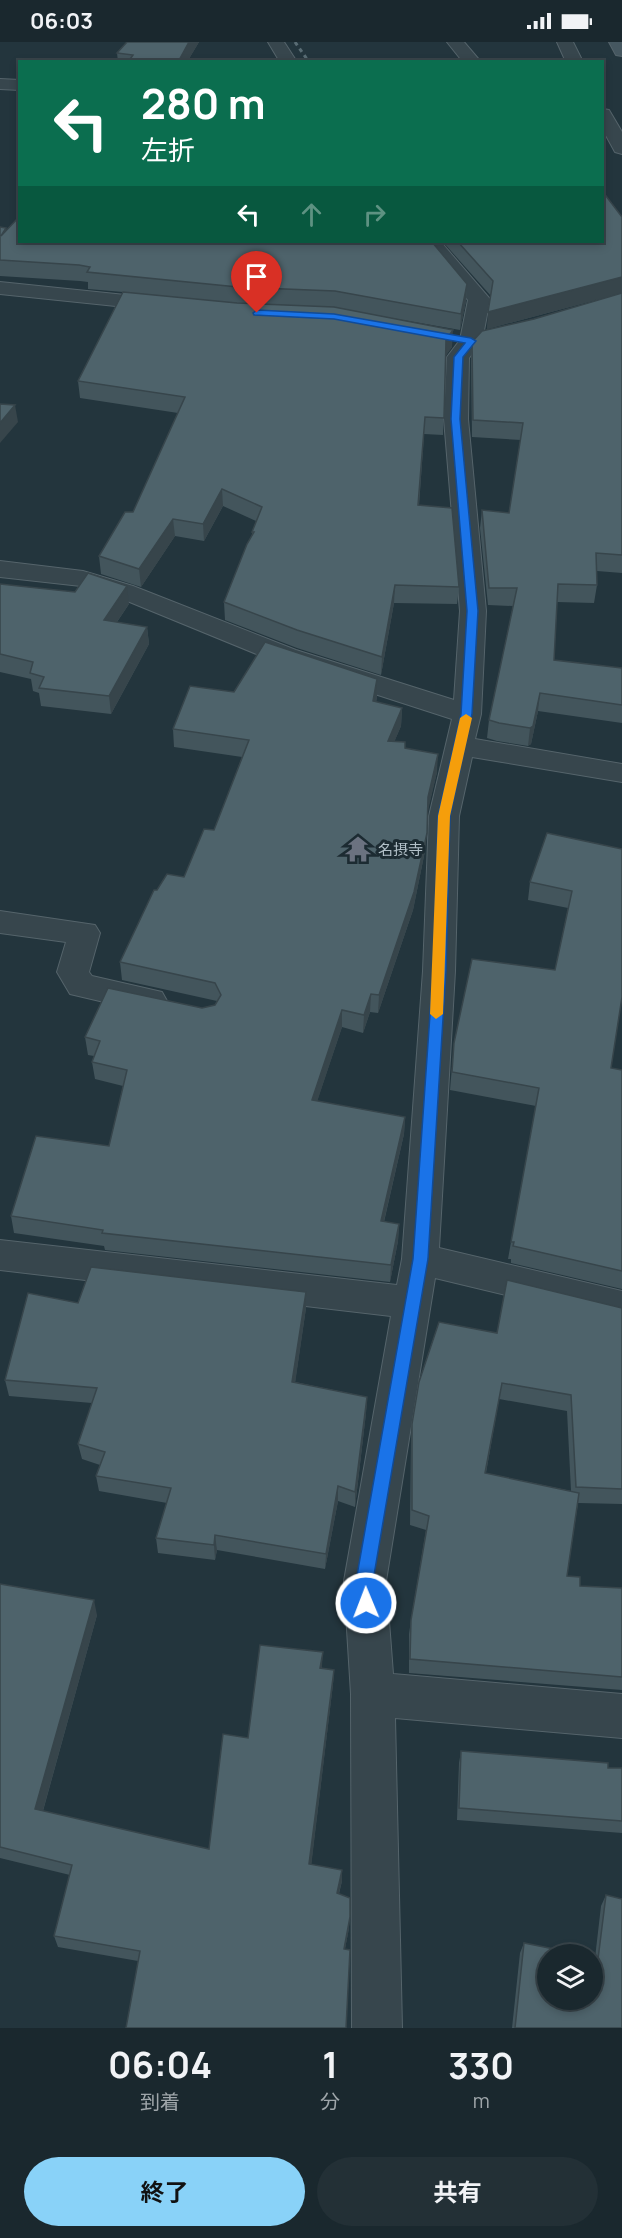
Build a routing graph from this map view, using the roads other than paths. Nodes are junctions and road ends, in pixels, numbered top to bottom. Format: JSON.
{"nodes":[{"id":1,"x":276,"y":42,"type":"edge"},
{"id":2,"x":455,"y":42,"type":"edge"},
{"id":3,"x":565,"y":42,"type":"edge"},
{"id":4,"x":617,"y":42,"type":"edge"},
{"id":5,"x":622,"y":51,"type":"edge"},
{"id":6,"x":288,"y":60,"type":"edge"},
{"id":7,"x":471,"y":60,"type":"edge"},
{"id":8,"x":575,"y":60,"type":"edge"},
{"id":9,"x":0,"y":84,"type":"edge"},
{"id":10,"x":18,"y":85,"type":"edge"},
{"id":11,"x":604,"y":116,"type":"edge"},
{"id":12,"x":622,"y":148,"type":"edge"},
{"id":13,"x":432,"y":243,"type":"edge"},
{"id":14,"x":0,"y":288,"type":"edge"},
{"id":15,"x":190,"y":307,"type":"edge"},
{"id":16,"x":0,"y":569,"type":"edge"},
{"id":17,"x":464,"y":730,"type":"junction"},
{"id":18,"x":622,"y":773,"type":"edge"},
{"id":19,"x":0,"y":922,"type":"edge"},
{"id":20,"x":182,"y":1007,"type":"edge"},
{"id":21,"x":0,"y":1255,"type":"edge"},
{"id":22,"x":420,"y":1259,"type":"junction"},
{"id":23,"x":413,"y":1303,"type":"junction"},
{"id":24,"x":622,"y":1308,"type":"edge"},
{"id":25,"x":373,"y":1694,"type":"junction"},
{"id":26,"x":622,"y":1716,"type":"edge"},
{"id":27,"x":377,"y":2028,"type":"edge"}],
"edges":[{"from":1,"to":6,"type":"street"},
{"from":2,"to":7,"type":"street"},
{"from":3,"to":8,"type":"street"},
{"from":4,"to":5,"type":"street"},
{"from":9,"to":10,"type":"street"},
{"from":11,"to":12,"type":"street"},
{"from":13,"to":17,"type":"street"},
{"from":14,"to":15,"type":"street"},
{"from":16,"to":17,"type":"street"},
{"from":17,"to":18,"type":"street"},
{"from":17,"to":22,"type":"street"},
{"from":19,"to":20,"type":"street"},
{"from":21,"to":23,"type":"street"},
{"from":22,"to":23,"type":"street"},
{"from":22,"to":24,"type":"street"},
{"from":23,"to":25,"type":"street"},
{"from":25,"to":26,"type":"street"},
{"from":25,"to":27,"type":"street"}]}
